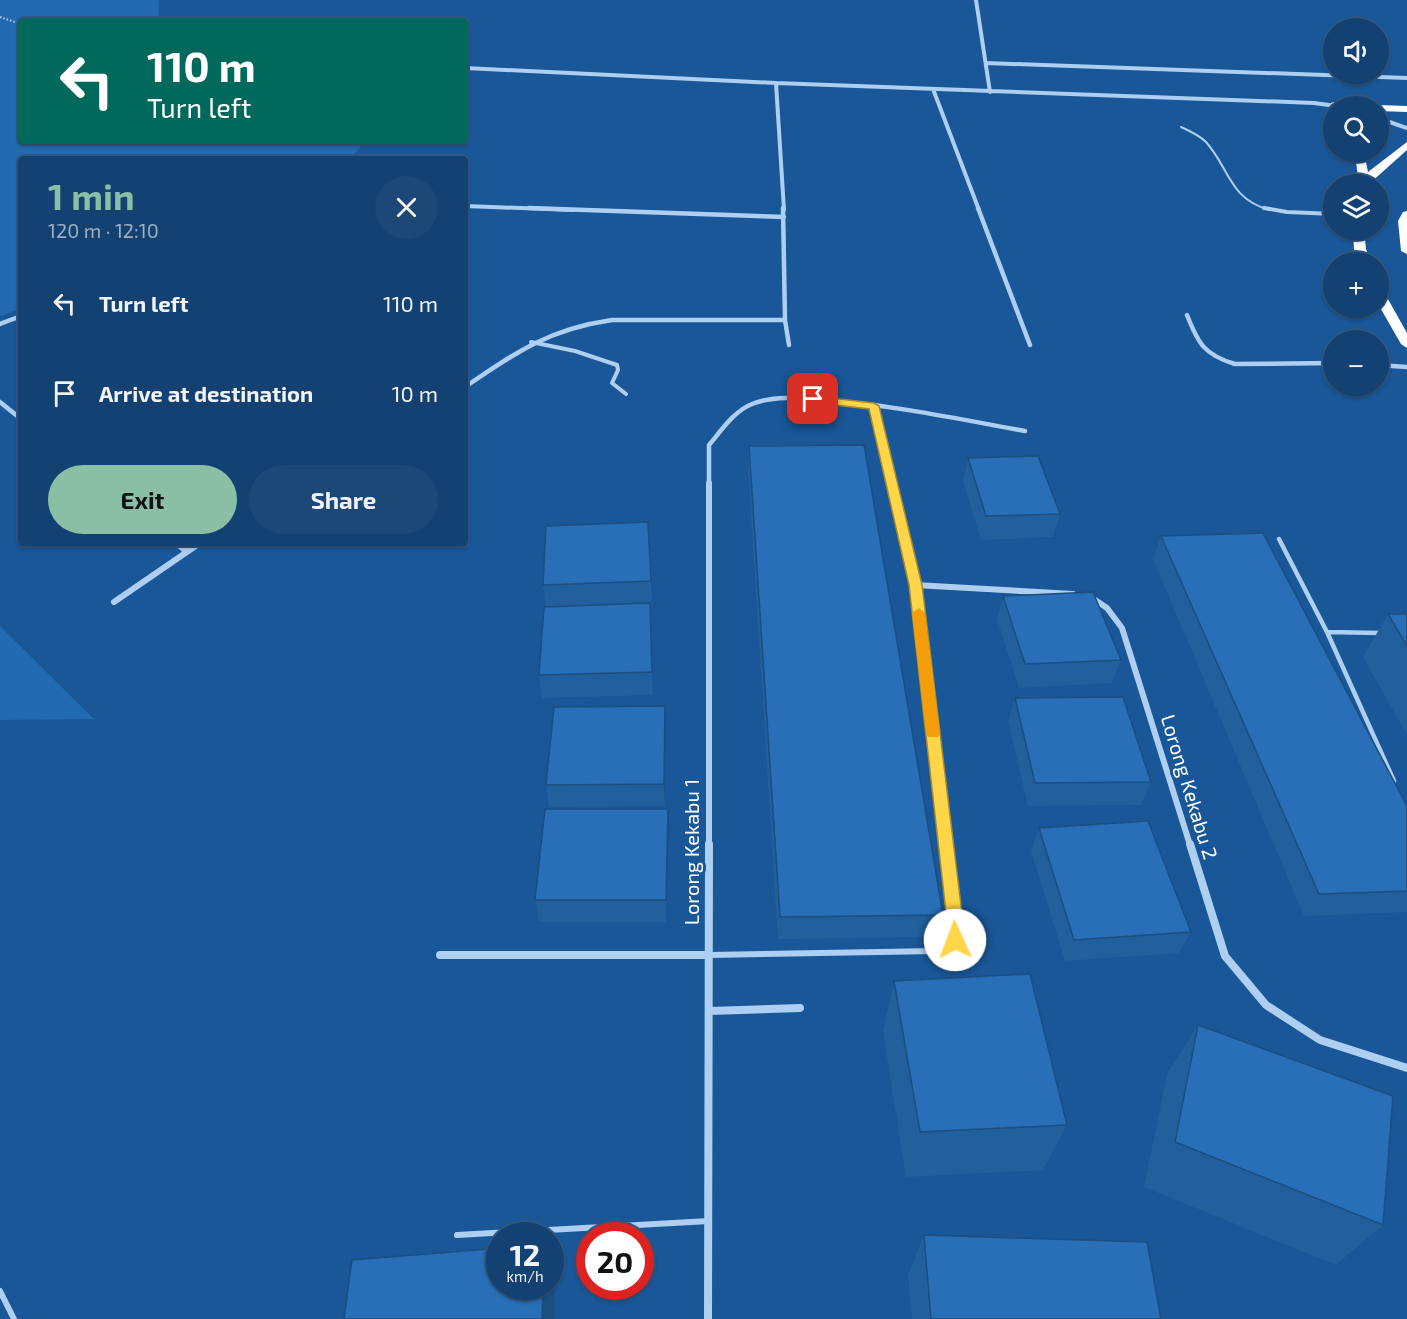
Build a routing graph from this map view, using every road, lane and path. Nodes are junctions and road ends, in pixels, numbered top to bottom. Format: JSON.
{"nodes":[{"id":1,"x":976,"y":0,"type":"edge"},
{"id":2,"x":0,"y":17,"type":"edge"},
{"id":3,"x":18,"y":23,"type":"edge"},
{"id":4,"x":986,"y":63,"type":"junction"},
{"id":5,"x":468,"y":68,"type":"edge"},
{"id":6,"x":1407,"y":78,"type":"edge"},
{"id":7,"x":776,"y":83,"type":"junction"},
{"id":8,"x":933,"y":89,"type":"junction"},
{"id":9,"x":990,"y":92,"type":"junction"},
{"id":10,"x":1323,"y":105,"type":"edge"},
{"id":11,"x":1389,"y":108,"type":"edge"},
{"id":12,"x":1407,"y":109,"type":"edge"},
{"id":13,"x":1389,"y":122,"type":"edge"},
{"id":14,"x":1181,"y":127,"type":"dead end"},
{"id":15,"x":1407,"y":128,"type":"edge"},
{"id":16,"x":1407,"y":145,"type":"edge"},
{"id":17,"x":1373,"y":174,"type":"edge"},
{"id":18,"x":468,"y":206,"type":"edge"},
{"id":19,"x":1323,"y":213,"type":"edge"},
{"id":20,"x":1407,"y":214,"type":"edge"},
{"id":21,"x":784,"y":217,"type":"junction"},
{"id":22,"x":1407,"y":251,"type":"edge"},
{"id":23,"x":1389,"y":312,"type":"edge"},
{"id":24,"x":1187,"y":315,"type":"dead end"},
{"id":25,"x":18,"y":317,"type":"edge"},
{"id":26,"x":785,"y":321,"type":"junction"},
{"id":27,"x":0,"y":324,"type":"edge"},
{"id":28,"x":531,"y":342,"type":"junction"},
{"id":29,"x":1407,"y":344,"type":"edge"},
{"id":30,"x":789,"y":345,"type":"dead end"},
{"id":31,"x":1030,"y":345,"type":"dead end"},
{"id":32,"x":1323,"y":363,"type":"edge"},
{"id":33,"x":1389,"y":366,"type":"edge"},
{"id":34,"x":1407,"y":367,"type":"edge"},
{"id":35,"x":468,"y":385,"type":"edge"},
{"id":36,"x":626,"y":394,"type":"dead end"},
{"id":37,"x":0,"y":402,"type":"edge"},
{"id":38,"x":874,"y":406,"type":"junction"},
{"id":39,"x":18,"y":417,"type":"edge"},
{"id":40,"x":1025,"y":431,"type":"dead end"},
{"id":41,"x":1279,"y":539,"type":"dead end"},
{"id":42,"x":180,"y":546,"type":"edge"},
{"id":43,"x":195,"y":546,"type":"edge"},
{"id":44,"x":186,"y":551,"type":"junction"},
{"id":45,"x":915,"y":585,"type":"junction"},
{"id":46,"x":1079,"y":594,"type":"edge"},
{"id":47,"x":1087,"y":596,"type":"edge"},
{"id":48,"x":114,"y":602,"type":"dead end"},
{"id":49,"x":1327,"y":632,"type":"junction"},
{"id":50,"x":1384,"y":633,"type":"dead end"},
{"id":51,"x":1398,"y":790,"type":"edge"},
{"id":52,"x":440,"y":955,"type":"dead end"},
{"id":53,"x":709,"y":956,"type":"junction"},
{"id":54,"x":800,"y":1008,"type":"dead end"},
{"id":55,"x":709,"y":1011,"type":"junction"},
{"id":56,"x":1407,"y":1068,"type":"edge"},
{"id":57,"x":709,"y":1221,"type":"junction"},
{"id":58,"x":457,"y":1235,"type":"dead end"},
{"id":59,"x":0,"y":1291,"type":"edge"},
{"id":60,"x":14,"y":1319,"type":"edge"},
{"id":61,"x":708,"y":1319,"type":"edge"}],
"edges":[{"from":1,"to":4,"type":"street"},
{"from":2,"to":3,"type":"path"},
{"from":4,"to":6,"type":"street"},
{"from":4,"to":9,"type":"street"},
{"from":5,"to":7,"type":"street"},
{"from":7,"to":8,"type":"street"},
{"from":7,"to":21,"type":"street"},
{"from":8,"to":9,"type":"street"},
{"from":8,"to":31,"type":"street"},
{"from":9,"to":10,"type":"street"},
{"from":11,"to":12,"type":"highway"},
{"from":13,"to":15,"type":"street"},
{"from":14,"to":19,"type":"lane"},
{"from":16,"to":17,"type":"highway"},
{"from":18,"to":21,"type":"street"},
{"from":20,"to":22,"type":"highway"},
{"from":21,"to":26,"type":"street"},
{"from":23,"to":29,"type":"highway"},
{"from":24,"to":32,"type":"street"},
{"from":25,"to":27,"type":"street"},
{"from":26,"to":28,"type":"street"},
{"from":26,"to":30,"type":"street"},
{"from":28,"to":35,"type":"street"},
{"from":28,"to":36,"type":"lane"},
{"from":33,"to":34,"type":"street"},
{"from":37,"to":39,"type":"street"},
{"from":38,"to":40,"type":"street"},
{"from":38,"to":45,"type":"lane"},
{"from":38,"to":53,"type":"street","name":"Lorong Kekabu 1"},
{"from":41,"to":49,"type":"lane"},
{"from":42,"to":44,"type":"street"},
{"from":43,"to":44,"type":"street"},
{"from":44,"to":48,"type":"street"},
{"from":45,"to":46,"type":"street"},
{"from":45,"to":53,"type":"lane"},
{"from":47,"to":56,"type":"street","name":"Lorong Kekabu 2"},
{"from":49,"to":50,"type":"lane"},
{"from":49,"to":51,"type":"lane"},
{"from":52,"to":53,"type":"street"},
{"from":53,"to":55,"type":"street","name":"Lorong Kekabu 1"},
{"from":54,"to":55,"type":"street"},
{"from":55,"to":57,"type":"street","name":"Lorong Kekabu 1"},
{"from":57,"to":58,"type":"lane"},
{"from":57,"to":61,"type":"street","name":"Lorong Kekabu 1"},
{"from":59,"to":60,"type":"lane"}]}
